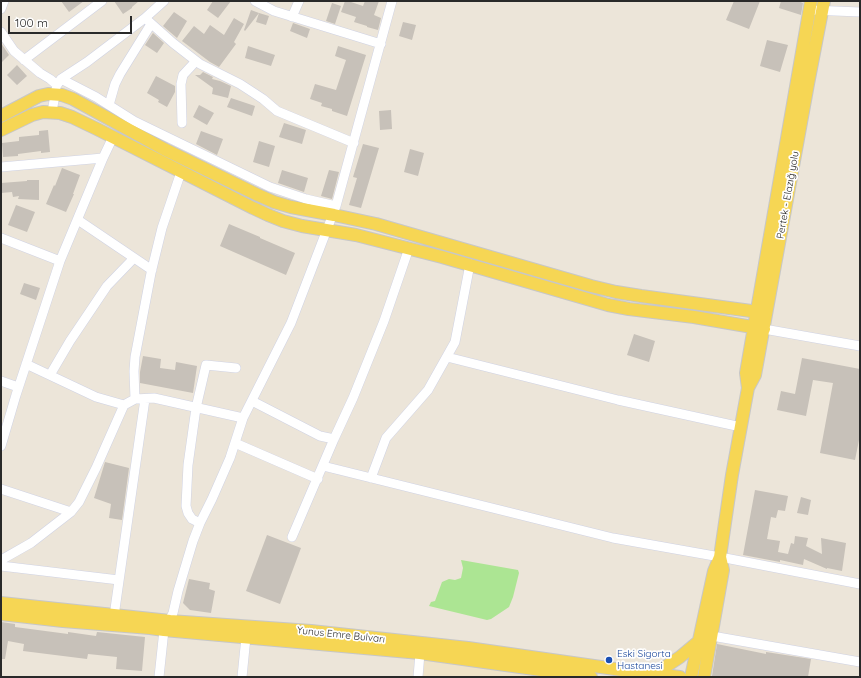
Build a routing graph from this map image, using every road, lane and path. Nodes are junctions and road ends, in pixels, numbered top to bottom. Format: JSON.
{"nodes":[{"id":1,"x":4,"y":1,"type":"edge"},
{"id":2,"x":102,"y":1,"type":"edge"},
{"id":3,"x":164,"y":1,"type":"edge"},
{"id":4,"x":255,"y":1,"type":"edge"},
{"id":5,"x":299,"y":1,"type":"edge"},
{"id":6,"x":392,"y":1,"type":"edge"},
{"id":7,"x":811,"y":5,"type":"edge"},
{"id":8,"x":823,"y":6,"type":"edge"},
{"id":9,"x":1,"y":9,"type":"edge"},
{"id":10,"x":860,"y":12,"type":"edge"},
{"id":11,"x":292,"y":16,"type":"junction"},
{"id":12,"x":148,"y":21,"type":"junction"},
{"id":13,"x":1,"y":32,"type":"edge"},
{"id":14,"x":381,"y":44,"type":"junction"},
{"id":15,"x":24,"y":60,"type":"junction"},
{"id":16,"x":196,"y":61,"type":"junction"},
{"id":17,"x":57,"y":86,"type":"junction"},
{"id":18,"x":110,"y":105,"type":"junction"},
{"id":19,"x":52,"y":112,"type":"junction"},
{"id":20,"x":1,"y":116,"type":"edge"},
{"id":21,"x":182,"y":123,"type":"dead end"},
{"id":22,"x":1,"y":130,"type":"edge"},
{"id":23,"x":113,"y":138,"type":"junction"},
{"id":24,"x":354,"y":143,"type":"junction"},
{"id":25,"x":103,"y":158,"type":"junction"},
{"id":26,"x":1,"y":167,"type":"edge"},
{"id":27,"x":181,"y":172,"type":"junction"},
{"id":28,"x":335,"y":210,"type":"junction"},
{"id":29,"x":78,"y":220,"type":"junction"},
{"id":30,"x":327,"y":231,"type":"junction"},
{"id":31,"x":1,"y":239,"type":"edge"},
{"id":32,"x":408,"y":248,"type":"junction"},
{"id":33,"x":134,"y":258,"type":"junction"},
{"id":34,"x":60,"y":261,"type":"junction"},
{"id":35,"x":470,"y":264,"type":"junction"},
{"id":36,"x":152,"y":270,"type":"junction"},
{"id":37,"x":761,"y":312,"type":"junction"},
{"id":38,"x":759,"y":328,"type":"junction"},
{"id":39,"x":860,"y":346,"type":"edge"},
{"id":40,"x":447,"y":357,"type":"junction"},
{"id":41,"x":26,"y":364,"type":"junction"},
{"id":42,"x":236,"y":368,"type":"dead end"},
{"id":43,"x":50,"y":375,"type":"junction"},
{"id":44,"x":1,"y":381,"type":"edge"},
{"id":45,"x":18,"y":387,"type":"junction"},
{"id":46,"x":134,"y":399,"type":"junction"},
{"id":47,"x":145,"y":399,"type":"junction"},
{"id":48,"x":252,"y":401,"type":"junction"},
{"id":49,"x":124,"y":405,"type":"junction"},
{"id":50,"x":196,"y":408,"type":"junction"},
{"id":51,"x":243,"y":418,"type":"junction"},
{"id":52,"x":741,"y":427,"type":"junction"},
{"id":53,"x":334,"y":439,"type":"junction"},
{"id":54,"x":235,"y":443,"type":"junction"},
{"id":55,"x":1,"y":446,"type":"edge"},
{"id":56,"x":323,"y":466,"type":"junction"},
{"id":57,"x":371,"y":478,"type":"junction"},
{"id":58,"x":318,"y":479,"type":"junction"},
{"id":59,"x":1,"y":489,"type":"edge"},
{"id":60,"x":71,"y":512,"type":"junction"},
{"id":61,"x":200,"y":523,"type":"junction"},
{"id":62,"x":292,"y":537,"type":"dead end"},
{"id":63,"x":720,"y":557,"type":"junction"},
{"id":64,"x":1,"y":560,"type":"edge"},
{"id":65,"x":1,"y":566,"type":"edge"},
{"id":66,"x":119,"y":580,"type":"junction"},
{"id":67,"x":860,"y":584,"type":"edge"},
{"id":68,"x":1,"y":603,"type":"edge"},
{"id":69,"x":1,"y":614,"type":"edge"},
{"id":70,"x":114,"y":616,"type":"junction"},
{"id":71,"x":167,"y":626,"type":"junction"},
{"id":72,"x":712,"y":636,"type":"junction"},
{"id":73,"x":246,"y":637,"type":"junction"},
{"id":74,"x":699,"y":641,"type":"junction"},
{"id":75,"x":420,"y":653,"type":"junction"},
{"id":76,"x":860,"y":662,"type":"edge"},
{"id":77,"x":652,"y":674,"type":"junction"},
{"id":78,"x":159,"y":677,"type":"edge"},
{"id":79,"x":242,"y":677,"type":"edge"},
{"id":80,"x":418,"y":677,"type":"edge"},
{"id":81,"x":591,"y":677,"type":"edge"},
{"id":82,"x":680,"y":677,"type":"edge"},
{"id":83,"x":691,"y":677,"type":"edge"},
{"id":84,"x":704,"y":677,"type":"edge"}],
"edges":[{"from":1,"to":9,"type":"street"},
{"from":2,"to":15,"type":"street"},
{"from":3,"to":12,"type":"street"},
{"from":4,"to":11,"type":"street"},
{"from":5,"to":11,"type":"street"},
{"from":6,"to":14,"type":"street"},
{"from":7,"to":8,"type":"street"},
{"from":7,"to":37,"type":"main road","name":"Pertek - Elazığ yolu"},
{"from":8,"to":10,"type":"street"},
{"from":8,"to":37,"type":"main road","name":"Pertek - Elazığ yolu"},
{"from":11,"to":14,"type":"street"},
{"from":12,"to":16,"type":"street"},
{"from":12,"to":17,"type":"street"},
{"from":12,"to":18,"type":"street"},
{"from":13,"to":15,"type":"street"},
{"from":14,"to":24,"type":"street"},
{"from":15,"to":17,"type":"street"},
{"from":16,"to":21,"type":"street"},
{"from":16,"to":24,"type":"street"},
{"from":17,"to":18,"type":"street"},
{"from":17,"to":19,"type":"street"},
{"from":17,"to":20,"type":"main road"},
{"from":17,"to":28,"type":"main road"},
{"from":18,"to":28,"type":"street"},
{"from":19,"to":22,"type":"main road"},
{"from":19,"to":23,"type":"main road"},
{"from":23,"to":25,"type":"street"},
{"from":23,"to":27,"type":"main road"},
{"from":24,"to":28,"type":"street"},
{"from":25,"to":26,"type":"street"},
{"from":25,"to":29,"type":"street"},
{"from":27,"to":30,"type":"main road"},
{"from":27,"to":36,"type":"street"},
{"from":28,"to":30,"type":"street"},
{"from":28,"to":37,"type":"main road"},
{"from":29,"to":33,"type":"street"},
{"from":29,"to":34,"type":"street"},
{"from":30,"to":32,"type":"main road"},
{"from":30,"to":48,"type":"street"},
{"from":31,"to":34,"type":"street"},
{"from":32,"to":35,"type":"main road"},
{"from":32,"to":53,"type":"street"},
{"from":33,"to":36,"type":"street"},
{"from":33,"to":43,"type":"street"},
{"from":34,"to":41,"type":"street"},
{"from":35,"to":38,"type":"main road"},
{"from":35,"to":40,"type":"street"},
{"from":36,"to":46,"type":"street"},
{"from":37,"to":38,"type":"main road","name":"Pertek - Elazığ yolu"},
{"from":38,"to":39,"type":"street"},
{"from":38,"to":52,"type":"main road","name":"Pertek - Elazığ yolu"},
{"from":40,"to":52,"type":"street"},
{"from":40,"to":57,"type":"street"},
{"from":41,"to":43,"type":"street"},
{"from":41,"to":45,"type":"street"},
{"from":42,"to":50,"type":"street"},
{"from":43,"to":49,"type":"street"},
{"from":44,"to":45,"type":"street"},
{"from":45,"to":55,"type":"street"},
{"from":46,"to":47,"type":"street"},
{"from":46,"to":49,"type":"street"},
{"from":47,"to":50,"type":"street"},
{"from":47,"to":66,"type":"street"},
{"from":48,"to":51,"type":"street"},
{"from":48,"to":53,"type":"street"},
{"from":49,"to":60,"type":"street"},
{"from":50,"to":51,"type":"street"},
{"from":50,"to":61,"type":"street"},
{"from":51,"to":54,"type":"street"},
{"from":52,"to":63,"type":"main road","name":"Pertek - Elazığ yolu"},
{"from":53,"to":56,"type":"street"},
{"from":54,"to":58,"type":"street"},
{"from":54,"to":61,"type":"street"},
{"from":56,"to":57,"type":"street"},
{"from":56,"to":58,"type":"street"},
{"from":57,"to":63,"type":"street"},
{"from":58,"to":62,"type":"street"},
{"from":59,"to":60,"type":"street"},
{"from":60,"to":64,"type":"street"},
{"from":61,"to":71,"type":"street"},
{"from":63,"to":67,"type":"street"},
{"from":63,"to":72,"type":"main road"},
{"from":63,"to":74,"type":"main road"},
{"from":65,"to":66,"type":"street"},
{"from":66,"to":70,"type":"street"},
{"from":68,"to":70,"type":"main road","name":"Yunus Emre Bulvarı"},
{"from":69,"to":71,"type":"main road","name":"Yunus Emre Bulvarı"},
{"from":70,"to":71,"type":"main road","name":"Yunus Emre Bulvarı"},
{"from":71,"to":73,"type":"main road","name":"Yunus Emre Bulvarı"},
{"from":71,"to":77,"type":"main road","name":"Yunus Emre Bulvarı"},
{"from":71,"to":78,"type":"street"},
{"from":72,"to":76,"type":"street"},
{"from":72,"to":84,"type":"main road"},
{"from":73,"to":75,"type":"main road","name":"Yunus Emre Bulvarı"},
{"from":73,"to":79,"type":"street"},
{"from":74,"to":77,"type":"main road"},
{"from":74,"to":83,"type":"main road"},
{"from":75,"to":80,"type":"street"},
{"from":75,"to":81,"type":"main road","name":"Yunus Emre Bulvarı"},
{"from":77,"to":82,"type":"main road","name":"Yunus Emre Bulvarı"}]}
